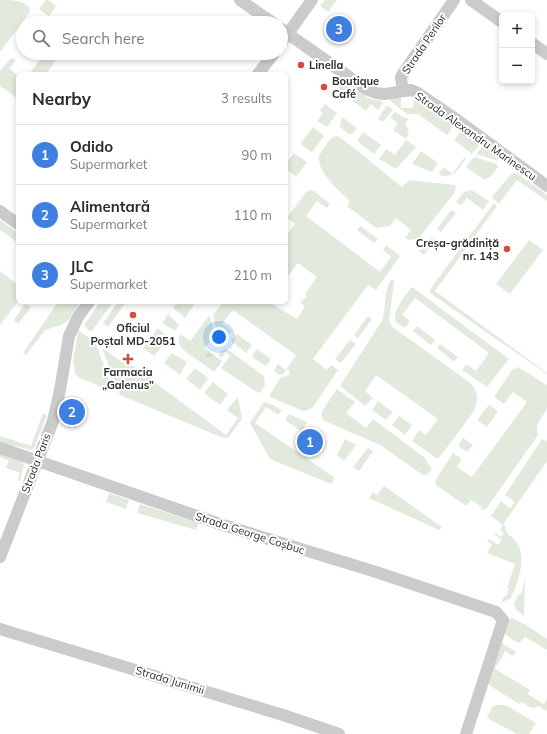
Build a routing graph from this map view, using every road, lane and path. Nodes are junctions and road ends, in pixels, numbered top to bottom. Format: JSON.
{"nodes":[{"id":1,"x":240,"y":0,"type":"edge"},
{"id":2,"x":312,"y":0,"type":"edge"},
{"id":3,"x":454,"y":0,"type":"edge"},
{"id":4,"x":471,"y":0,"type":"edge"},
{"id":5,"x":263,"y":16,"type":"edge"},
{"id":6,"x":499,"y":20,"type":"edge"},
{"id":7,"x":288,"y":29,"type":"edge"},
{"id":8,"x":288,"y":38,"type":"edge"},
{"id":9,"x":535,"y":45,"type":"edge"},
{"id":10,"x":547,"y":54,"type":"edge"},
{"id":11,"x":269,"y":60,"type":"edge"},
{"id":12,"x":260,"y":72,"type":"edge"},
{"id":13,"x":403,"y":90,"type":"junction"},
{"id":14,"x":547,"y":186,"type":"edge"},
{"id":15,"x":0,"y":211,"type":"edge"},
{"id":16,"x":16,"y":223,"type":"edge"},
{"id":17,"x":88,"y":304,"type":"edge"},
{"id":18,"x":0,"y":448,"type":"edge"},
{"id":19,"x":37,"y":461,"type":"junction"},
{"id":20,"x":0,"y":556,"type":"edge"},
{"id":21,"x":0,"y":629,"type":"edge"},
{"id":22,"x":339,"y":734,"type":"edge"},
{"id":23,"x":466,"y":734,"type":"edge"}],
"edges":[{"from":1,"to":5,"type":"street"},
{"from":2,"to":7,"type":"street"},
{"from":3,"to":13,"type":"street","name":"Strada Perilor"},
{"from":4,"to":6,"type":"street"},
{"from":8,"to":13,"type":"street","name":"Strada Alexandru Marinescu"},
{"from":9,"to":10,"type":"street"},
{"from":11,"to":12,"type":"street"},
{"from":13,"to":14,"type":"street","name":"Strada Alexandru Marinescu"},
{"from":15,"to":16,"type":"street"},
{"from":17,"to":19,"type":"street","name":"Strada Paris"},
{"from":18,"to":19,"type":"street","name":"Strada George Coșbuc"},
{"from":19,"to":20,"type":"street","name":"Strada Paris"},
{"from":19,"to":23,"type":"street","name":"Strada George Coșbuc"},
{"from":21,"to":22,"type":"street","name":"Strada Junimii"}]}
